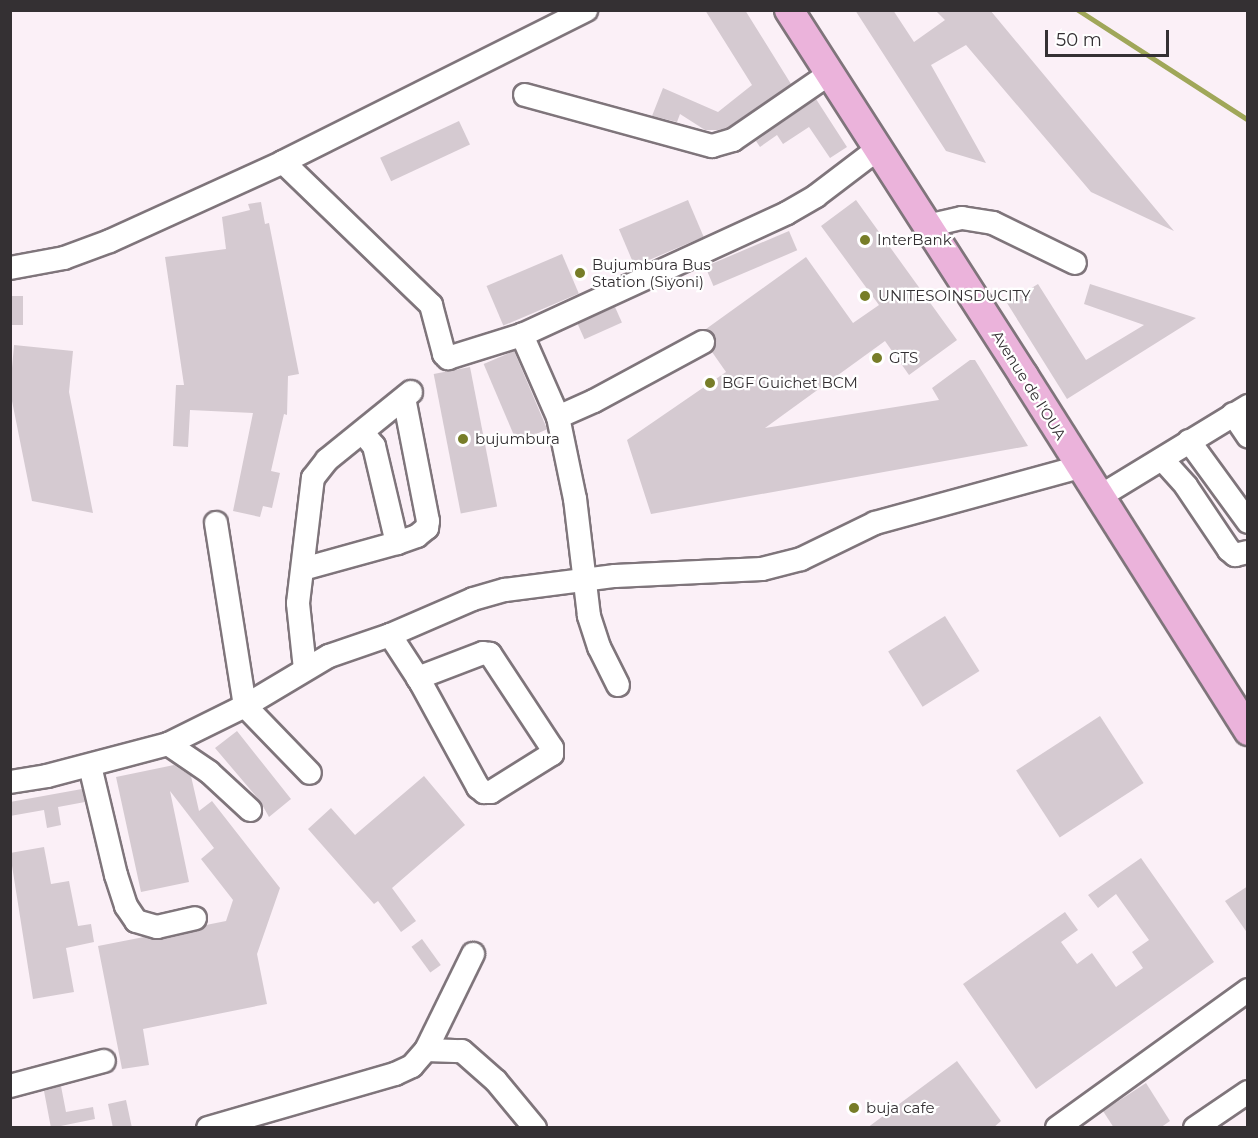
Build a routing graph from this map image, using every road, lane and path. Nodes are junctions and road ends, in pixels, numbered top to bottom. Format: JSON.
{"nodes":[{"id":1,"x":586,"y":10,"type":"edge"},
{"id":2,"x":789,"y":10,"type":"edge"},
{"id":3,"x":829,"y":74,"type":"junction"},
{"id":4,"x":525,"y":94,"type":"dead end"},
{"id":5,"x":878,"y":149,"type":"junction"},
{"id":6,"x":283,"y":162,"type":"junction"},
{"id":7,"x":927,"y":226,"type":"junction"},
{"id":8,"x":1075,"y":263,"type":"dead end"},
{"id":9,"x":10,"y":268,"type":"edge"},
{"id":10,"x":522,"y":335,"type":"junction"},
{"id":11,"x":703,"y":342,"type":"dead end"},
{"id":12,"x":1240,"y":410,"type":"edge"},
{"id":13,"x":558,"y":417,"type":"junction"},
{"id":14,"x":363,"y":433,"type":"junction"},
{"id":15,"x":1248,"y":436,"type":"edge"},
{"id":16,"x":1189,"y":441,"type":"junction"},
{"id":17,"x":1162,"y":459,"type":"junction"},
{"id":18,"x":1080,"y":467,"type":"junction"},
{"id":19,"x":1099,"y":497,"type":"junction"},
{"id":20,"x":1248,"y":522,"type":"edge"},
{"id":21,"x":216,"y":523,"type":"dead end"},
{"id":22,"x":397,"y":543,"type":"junction"},
{"id":23,"x":1248,"y":552,"type":"edge"},
{"id":24,"x":303,"y":569,"type":"junction"},
{"id":25,"x":585,"y":579,"type":"junction"},
{"id":26,"x":390,"y":634,"type":"junction"},
{"id":27,"x":305,"y":669,"type":"junction"},
{"id":28,"x":418,"y":678,"type":"junction"},
{"id":29,"x":618,"y":685,"type":"dead end"},
{"id":30,"x":244,"y":706,"type":"junction"},
{"id":31,"x":1248,"y":730,"type":"edge"},
{"id":32,"x":168,"y":744,"type":"junction"},
{"id":33,"x":90,"y":766,"type":"junction"},
{"id":34,"x":310,"y":773,"type":"dead end"},
{"id":35,"x":10,"y":782,"type":"edge"},
{"id":36,"x":250,"y":810,"type":"dead end"},
{"id":37,"x":195,"y":918,"type":"dead end"},
{"id":38,"x":473,"y":954,"type":"dead end"},
{"id":39,"x":1247,"y":992,"type":"edge"},
{"id":40,"x":426,"y":1050,"type":"junction"},
{"id":41,"x":104,"y":1061,"type":"dead end"},
{"id":42,"x":10,"y":1086,"type":"edge"},
{"id":43,"x":1248,"y":1092,"type":"edge"},
{"id":44,"x":208,"y":1128,"type":"edge"},
{"id":45,"x":535,"y":1128,"type":"edge"},
{"id":46,"x":1057,"y":1128,"type":"edge"},
{"id":47,"x":1195,"y":1128,"type":"edge"}],
"edges":[{"from":1,"to":6,"type":"street"},
{"from":2,"to":3,"type":"main road","name":"Avenue de l'OUA"},
{"from":3,"to":4,"type":"street"},
{"from":3,"to":5,"type":"main road","name":"Avenue de l'OUA"},
{"from":5,"to":7,"type":"main road","name":"Avenue de l'OUA"},
{"from":5,"to":10,"type":"street"},
{"from":6,"to":9,"type":"street"},
{"from":6,"to":10,"type":"street"},
{"from":7,"to":8,"type":"street"},
{"from":7,"to":18,"type":"main road","name":"Avenue de l'OUA"},
{"from":10,"to":13,"type":"street"},
{"from":11,"to":13,"type":"street"},
{"from":12,"to":15,"type":"street"},
{"from":12,"to":16,"type":"street"},
{"from":13,"to":25,"type":"street"},
{"from":14,"to":22,"type":"street"},
{"from":14,"to":22,"type":"street"},
{"from":14,"to":24,"type":"street"},
{"from":16,"to":17,"type":"street"},
{"from":16,"to":20,"type":"street"},
{"from":17,"to":19,"type":"street"},
{"from":17,"to":23,"type":"street"},
{"from":18,"to":19,"type":"main road","name":"Avenue de l'OUA"},
{"from":18,"to":25,"type":"street"},
{"from":19,"to":31,"type":"main road","name":"Avenue de l'OUA"},
{"from":21,"to":30,"type":"street"},
{"from":22,"to":24,"type":"street"},
{"from":24,"to":27,"type":"street"},
{"from":25,"to":26,"type":"street"},
{"from":25,"to":29,"type":"street"},
{"from":26,"to":27,"type":"street"},
{"from":26,"to":28,"type":"street"},
{"from":27,"to":30,"type":"street"},
{"from":28,"to":28,"type":"street"},
{"from":30,"to":32,"type":"street"},
{"from":30,"to":34,"type":"street"},
{"from":32,"to":33,"type":"street"},
{"from":32,"to":36,"type":"street"},
{"from":33,"to":35,"type":"street"},
{"from":33,"to":37,"type":"street"},
{"from":38,"to":40,"type":"street"},
{"from":39,"to":46,"type":"street"},
{"from":40,"to":44,"type":"street"},
{"from":40,"to":45,"type":"street"},
{"from":41,"to":42,"type":"street"},
{"from":43,"to":47,"type":"street"}]}
